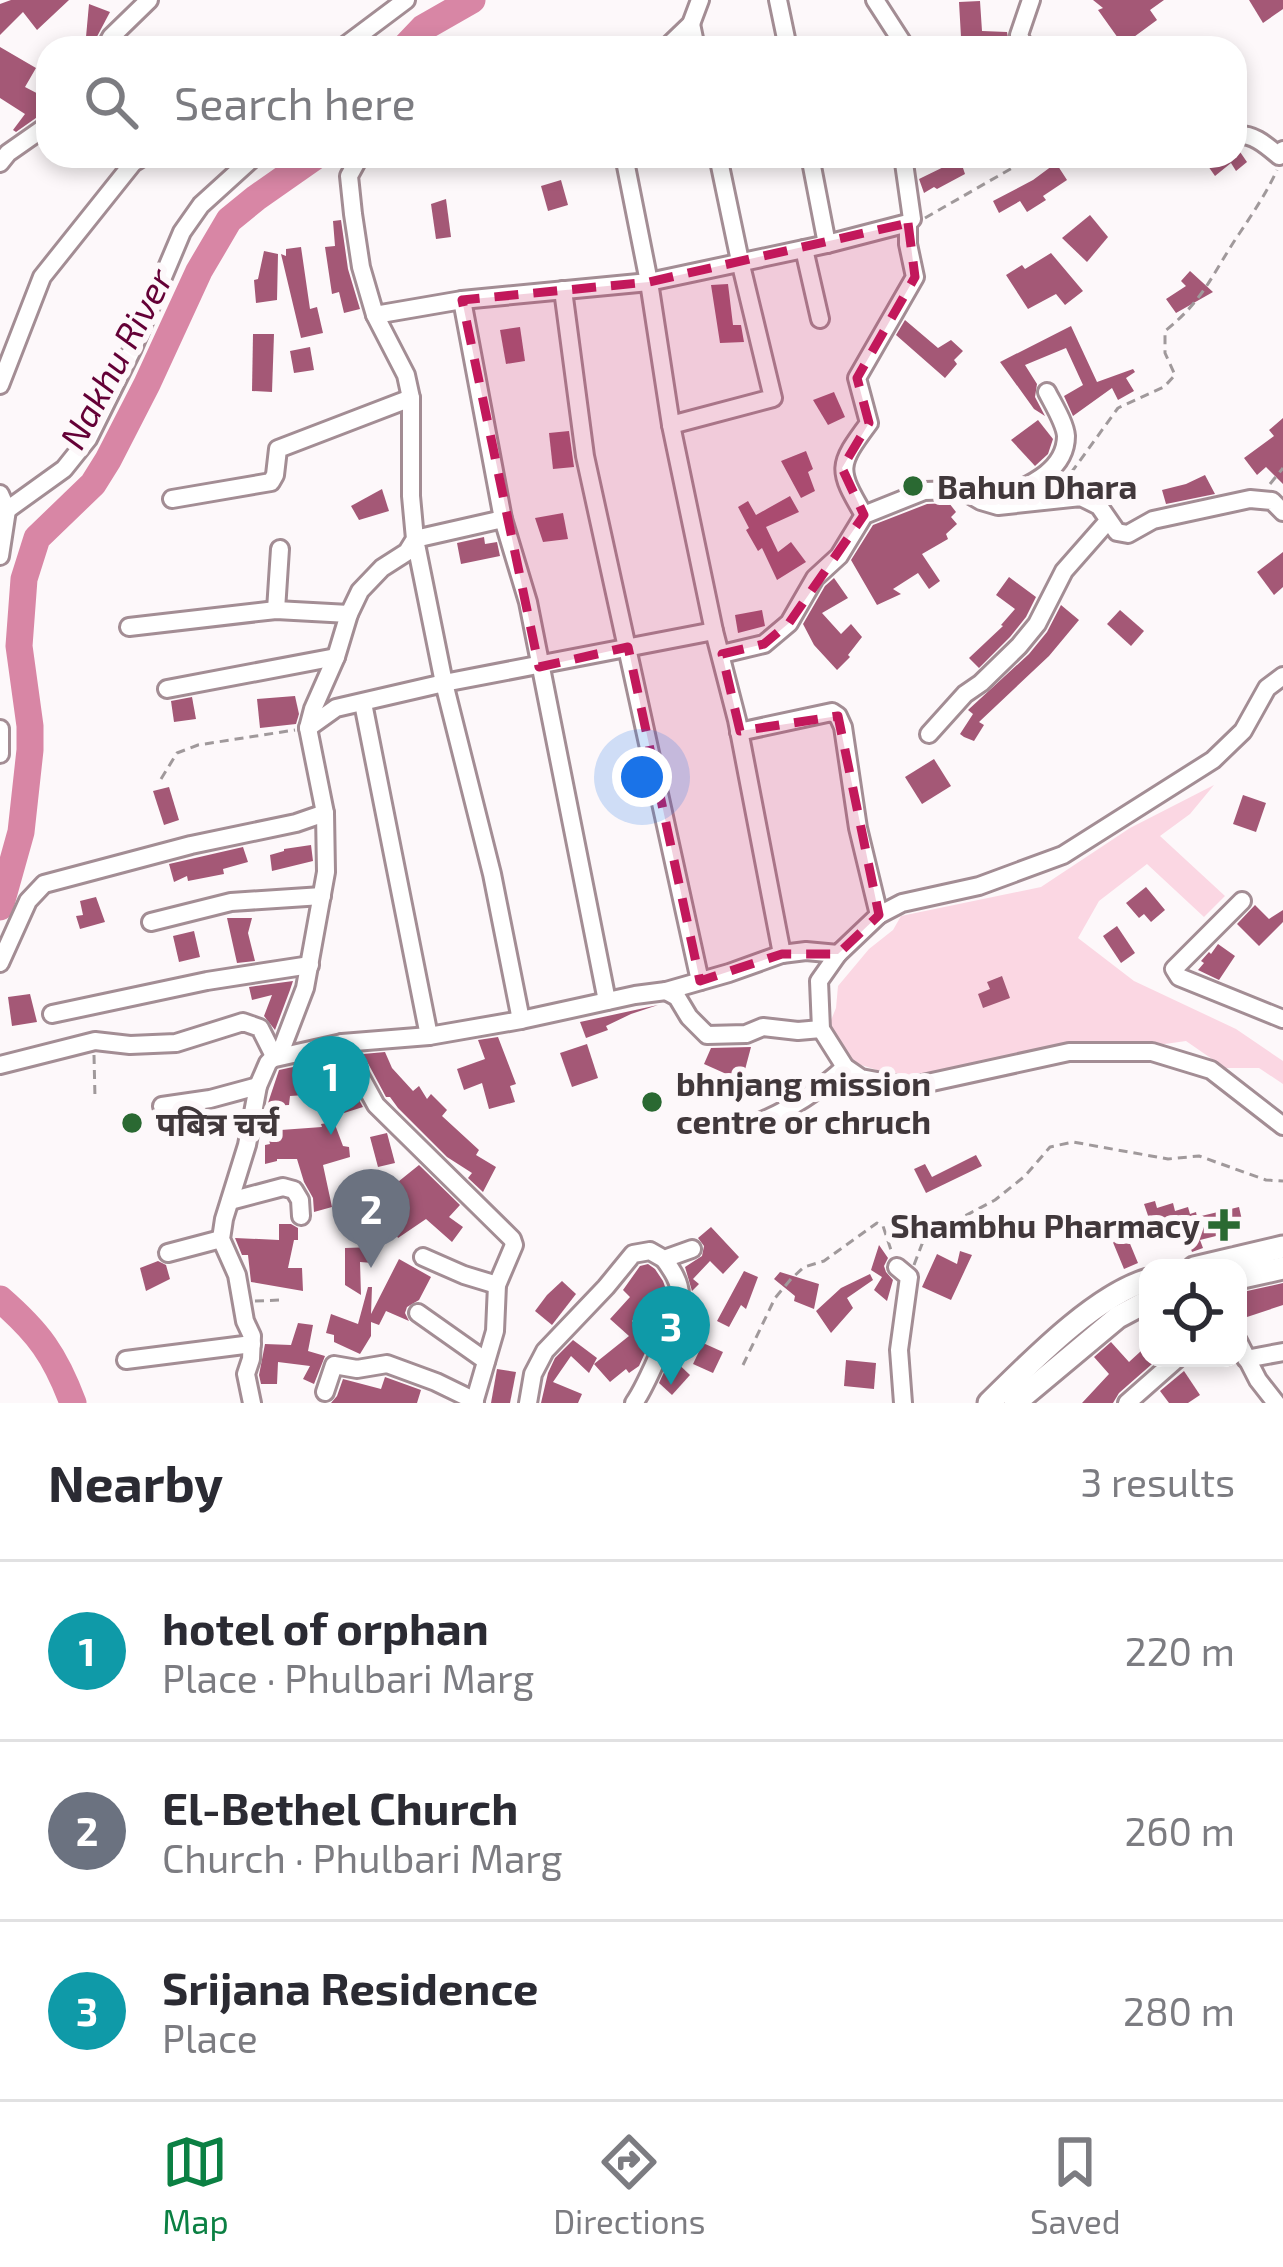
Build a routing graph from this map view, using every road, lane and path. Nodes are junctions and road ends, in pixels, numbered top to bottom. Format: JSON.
{"nodes":[{"id":1,"x":149,"y":0,"type":"edge"},
{"id":2,"x":406,"y":0,"type":"edge"},
{"id":3,"x":700,"y":0,"type":"edge"},
{"id":4,"x":778,"y":0,"type":"edge"},
{"id":5,"x":875,"y":0,"type":"edge"},
{"id":6,"x":1031,"y":0,"type":"edge"},
{"id":7,"x":691,"y":24,"type":"junction"},
{"id":8,"x":112,"y":36,"type":"edge"},
{"id":9,"x":358,"y":36,"type":"edge"},
{"id":10,"x":678,"y":36,"type":"edge"},
{"id":11,"x":694,"y":36,"type":"edge"},
{"id":12,"x":786,"y":36,"type":"edge"},
{"id":13,"x":898,"y":36,"type":"edge"},
{"id":14,"x":1019,"y":36,"type":"edge"},
{"id":15,"x":36,"y":133,"type":"edge"},
{"id":16,"x":1247,"y":136,"type":"edge"},
{"id":17,"x":1281,"y":153,"type":"edge"},
{"id":18,"x":0,"y":163,"type":"edge"},
{"id":19,"x":129,"y":168,"type":"edge"},
{"id":20,"x":242,"y":168,"type":"edge"},
{"id":21,"x":353,"y":168,"type":"edge"},
{"id":22,"x":626,"y":168,"type":"edge"},
{"id":23,"x":721,"y":168,"type":"edge"},
{"id":24,"x":812,"y":168,"type":"edge"},
{"id":25,"x":904,"y":168,"type":"edge"},
{"id":26,"x":1012,"y":168,"type":"edge"},
{"id":27,"x":910,"y":221,"type":"junction"},
{"id":28,"x":827,"y":244,"type":"junction"},
{"id":29,"x":804,"y":248,"type":"junction"},
{"id":30,"x":740,"y":261,"type":"junction"},
{"id":31,"x":649,"y":282,"type":"junction"},
{"id":32,"x":563,"y":290,"type":"junction"},
{"id":33,"x":462,"y":301,"type":"junction"},
{"id":34,"x":375,"y":315,"type":"junction"},
{"id":35,"x":820,"y":319,"type":"dead end"},
{"id":36,"x":0,"y":385,"type":"edge"},
{"id":37,"x":1047,"y":392,"type":"dead end"},
{"id":38,"x":411,"y":398,"type":"junction"},
{"id":39,"x":671,"y":425,"type":"junction"},
{"id":40,"x":1060,"y":481,"type":"dead end"},
{"id":41,"x":172,"y":499,"type":"dead end"},
{"id":42,"x":3,"y":502,"type":"edge"},
{"id":43,"x":989,"y":504,"type":"junction"},
{"id":44,"x":1283,"y":512,"type":"edge"},
{"id":45,"x":864,"y":515,"type":"junction"},
{"id":46,"x":503,"y":519,"type":"junction"},
{"id":47,"x":1108,"y":521,"type":"junction"},
{"id":48,"x":416,"y":539,"type":"junction"},
{"id":49,"x":280,"y":549,"type":"dead end"},
{"id":50,"x":0,"y":556,"type":"edge"},
{"id":51,"x":276,"y":610,"type":"junction"},
{"id":52,"x":349,"y":614,"type":"junction"},
{"id":53,"x":129,"y":627,"type":"dead end"},
{"id":54,"x":714,"y":631,"type":"junction"},
{"id":55,"x":628,"y":647,"type":"junction"},
{"id":56,"x":722,"y":654,"type":"junction"},
{"id":57,"x":336,"y":657,"type":"junction"},
{"id":58,"x":539,"y":667,"type":"junction"},
{"id":59,"x":1283,"y":676,"type":"edge"},
{"id":60,"x":443,"y":683,"type":"junction"},
{"id":61,"x":167,"y":689,"type":"dead end"},
{"id":62,"x":363,"y":703,"type":"junction"},
{"id":63,"x":308,"y":728,"type":"junction"},
{"id":64,"x":0,"y":729,"type":"edge"},
{"id":65,"x":739,"y":731,"type":"junction"},
{"id":66,"x":929,"y":734,"type":"dead end"},
{"id":67,"x":0,"y":754,"type":"edge"},
{"id":68,"x":160,"y":779,"type":"dead end"},
{"id":69,"x":325,"y":813,"type":"junction"},
{"id":70,"x":322,"y":896,"type":"junction"},
{"id":71,"x":1242,"y":901,"type":"dead end"},
{"id":72,"x":879,"y":915,"type":"junction"},
{"id":73,"x":151,"y":922,"type":"dead end"},
{"id":74,"x":782,"y":954,"type":"junction"},
{"id":75,"x":838,"y":954,"type":"junction"},
{"id":76,"x":0,"y":963,"type":"edge"},
{"id":77,"x":310,"y":965,"type":"junction"},
{"id":78,"x":700,"y":981,"type":"junction"},
{"id":79,"x":666,"y":991,"type":"junction"},
{"id":80,"x":607,"y":1001,"type":"junction"},
{"id":81,"x":52,"y":1014,"type":"dead end"},
{"id":82,"x":1283,"y":1018,"type":"edge"},
{"id":83,"x":521,"y":1021,"type":"junction"},
{"id":84,"x":821,"y":1030,"type":"junction"},
{"id":85,"x":429,"y":1036,"type":"junction"},
{"id":86,"x":95,"y":1041,"type":"junction"},
{"id":87,"x":342,"y":1043,"type":"junction"},
{"id":88,"x":272,"y":1060,"type":"junction"},
{"id":89,"x":0,"y":1065,"type":"edge"},
{"id":90,"x":845,"y":1067,"type":"junction"},
{"id":91,"x":258,"y":1086,"type":"junction"},
{"id":92,"x":95,"y":1098,"type":"dead end"},
{"id":93,"x":162,"y":1106,"type":"dead end"},
{"id":94,"x":755,"y":1124,"type":"dead end"},
{"id":95,"x":1283,"y":1126,"type":"edge"},
{"id":96,"x":1283,"y":1181,"type":"edge"},
{"id":97,"x":230,"y":1201,"type":"junction"},
{"id":98,"x":301,"y":1216,"type":"dead end"},
{"id":99,"x":221,"y":1239,"type":"junction"},
{"id":100,"x":1283,"y":1247,"type":"edge"},
{"id":101,"x":692,"y":1249,"type":"dead end"},
{"id":102,"x":168,"y":1253,"type":"dead end"},
{"id":103,"x":423,"y":1257,"type":"dead end"},
{"id":104,"x":664,"y":1259,"type":"junction"},
{"id":105,"x":1235,"y":1259,"type":"edge"},
{"id":106,"x":1283,"y":1268,"type":"edge"},
{"id":107,"x":903,"y":1272,"type":"junction"},
{"id":108,"x":1247,"y":1276,"type":"edge"},
{"id":109,"x":1139,"y":1284,"type":"edge"},
{"id":110,"x":497,"y":1285,"type":"junction"},
{"id":111,"x":281,"y":1298,"type":"dead end"},
{"id":112,"x":242,"y":1302,"type":"junction"},
{"id":113,"x":1139,"y":1306,"type":"edge"},
{"id":114,"x":418,"y":1312,"type":"dead end"},
{"id":115,"x":252,"y":1344,"type":"junction"},
{"id":116,"x":1283,"y":1352,"type":"edge"},
{"id":117,"x":1247,"y":1359,"type":"edge"},
{"id":118,"x":126,"y":1360,"type":"dead end"},
{"id":119,"x":486,"y":1361,"type":"junction"},
{"id":120,"x":1247,"y":1361,"type":"edge"},
{"id":121,"x":743,"y":1365,"type":"dead end"},
{"id":122,"x":1169,"y":1367,"type":"edge"},
{"id":123,"x":325,"y":1391,"type":"dead end"},
{"id":124,"x":1004,"y":1400,"type":"edge"},
{"id":125,"x":1135,"y":1400,"type":"edge"},
{"id":126,"x":474,"y":1402,"type":"edge"},
{"id":127,"x":253,"y":1403,"type":"edge"},
{"id":128,"x":528,"y":1403,"type":"edge"},
{"id":129,"x":634,"y":1403,"type":"edge"},
{"id":130,"x":903,"y":1403,"type":"edge"},
{"id":131,"x":1276,"y":1403,"type":"edge"}],
"edges":[{"from":1,"to":8,"type":"street"},
{"from":2,"to":9,"type":"street"},
{"from":3,"to":7,"type":"street"},
{"from":4,"to":12,"type":"street"},
{"from":5,"to":13,"type":"street"},
{"from":6,"to":14,"type":"street"},
{"from":7,"to":10,"type":"street"},
{"from":7,"to":11,"type":"street"},
{"from":15,"to":18,"type":"street"},
{"from":16,"to":17,"type":"street"},
{"from":17,"to":40,"type":"path"},
{"from":19,"to":36,"type":"street"},
{"from":20,"to":42,"type":"street"},
{"from":21,"to":34,"type":"street"},
{"from":22,"to":31,"type":"street"},
{"from":23,"to":30,"type":"street"},
{"from":24,"to":28,"type":"street"},
{"from":25,"to":27,"type":"street"},
{"from":26,"to":27,"type":"path"},
{"from":27,"to":28,"type":"street"},
{"from":27,"to":45,"type":"street"},
{"from":28,"to":29,"type":"street"},
{"from":29,"to":30,"type":"street"},
{"from":29,"to":35,"type":"street"},
{"from":30,"to":31,"type":"street"},
{"from":30,"to":39,"type":"street"},
{"from":31,"to":32,"type":"street"},
{"from":31,"to":39,"type":"street"},
{"from":32,"to":33,"type":"street"},
{"from":32,"to":55,"type":"street"},
{"from":33,"to":34,"type":"street"},
{"from":33,"to":46,"type":"street"},
{"from":34,"to":38,"type":"street"},
{"from":37,"to":43,"type":"street"},
{"from":38,"to":41,"type":"street"},
{"from":38,"to":48,"type":"street"},
{"from":39,"to":54,"type":"street"},
{"from":42,"to":50,"type":"street"},
{"from":43,"to":45,"type":"street"},
{"from":43,"to":47,"type":"street"},
{"from":44,"to":47,"type":"street"},
{"from":45,"to":56,"type":"street"},
{"from":46,"to":48,"type":"street"},
{"from":46,"to":58,"type":"street"},
{"from":47,"to":66,"type":"street"},
{"from":48,"to":52,"type":"street"},
{"from":48,"to":60,"type":"street"},
{"from":49,"to":51,"type":"street"},
{"from":51,"to":52,"type":"street"},
{"from":51,"to":53,"type":"street"},
{"from":52,"to":57,"type":"street"},
{"from":54,"to":55,"type":"street"},
{"from":54,"to":56,"type":"street"},
{"from":55,"to":58,"type":"street"},
{"from":55,"to":78,"type":"street"},
{"from":56,"to":65,"type":"street"},
{"from":57,"to":61,"type":"street"},
{"from":57,"to":63,"type":"street"},
{"from":58,"to":60,"type":"street"},
{"from":58,"to":80,"type":"street"},
{"from":59,"to":72,"type":"street"},
{"from":60,"to":62,"type":"street"},
{"from":60,"to":83,"type":"street"},
{"from":62,"to":63,"type":"street"},
{"from":62,"to":85,"type":"street"},
{"from":63,"to":68,"type":"path"},
{"from":63,"to":69,"type":"street"},
{"from":64,"to":67,"type":"street"},
{"from":65,"to":72,"type":"street"},
{"from":65,"to":74,"type":"street"},
{"from":69,"to":70,"type":"street"},
{"from":69,"to":76,"type":"street"},
{"from":70,"to":73,"type":"street"},
{"from":70,"to":77,"type":"street"},
{"from":71,"to":82,"type":"street"},
{"from":72,"to":75,"type":"street"},
{"from":74,"to":75,"type":"street"},
{"from":74,"to":78,"type":"street"},
{"from":75,"to":84,"type":"street"},
{"from":77,"to":81,"type":"street"},
{"from":77,"to":88,"type":"street"},
{"from":78,"to":79,"type":"street"},
{"from":79,"to":80,"type":"street"},
{"from":79,"to":84,"type":"street"},
{"from":80,"to":83,"type":"street"},
{"from":83,"to":85,"type":"street"},
{"from":84,"to":90,"type":"street"},
{"from":85,"to":87,"type":"street"},
{"from":86,"to":88,"type":"street"},
{"from":86,"to":89,"type":"street"},
{"from":86,"to":92,"type":"path"},
{"from":87,"to":88,"type":"street"},
{"from":87,"to":110,"type":"street"},
{"from":88,"to":91,"type":"street"},
{"from":90,"to":94,"type":"street"},
{"from":90,"to":95,"type":"street"},
{"from":91,"to":93,"type":"street"},
{"from":91,"to":97,"type":"street"},
{"from":96,"to":107,"type":"path"},
{"from":97,"to":98,"type":"street"},
{"from":97,"to":99,"type":"street"},
{"from":99,"to":102,"type":"street"},
{"from":99,"to":112,"type":"street"},
{"from":100,"to":105,"type":"main road"},
{"from":101,"to":104,"type":"street"},
{"from":103,"to":110,"type":"street"},
{"from":104,"to":128,"type":"street"},
{"from":104,"to":129,"type":"street"},
{"from":106,"to":108,"type":"main road"},
{"from":107,"to":121,"type":"path"},
{"from":107,"to":130,"type":"street"},
{"from":109,"to":124,"type":"main road"},
{"from":110,"to":119,"type":"street"},
{"from":111,"to":112,"type":"path"},
{"from":112,"to":115,"type":"street"},
{"from":113,"to":124,"type":"main road"},
{"from":114,"to":119,"type":"street"},
{"from":115,"to":118,"type":"street"},
{"from":115,"to":127,"type":"street"},
{"from":116,"to":117,"type":"street"},
{"from":119,"to":126,"type":"street"},
{"from":120,"to":131,"type":"street"},
{"from":122,"to":125,"type":"street"},
{"from":123,"to":126,"type":"street"}]}
